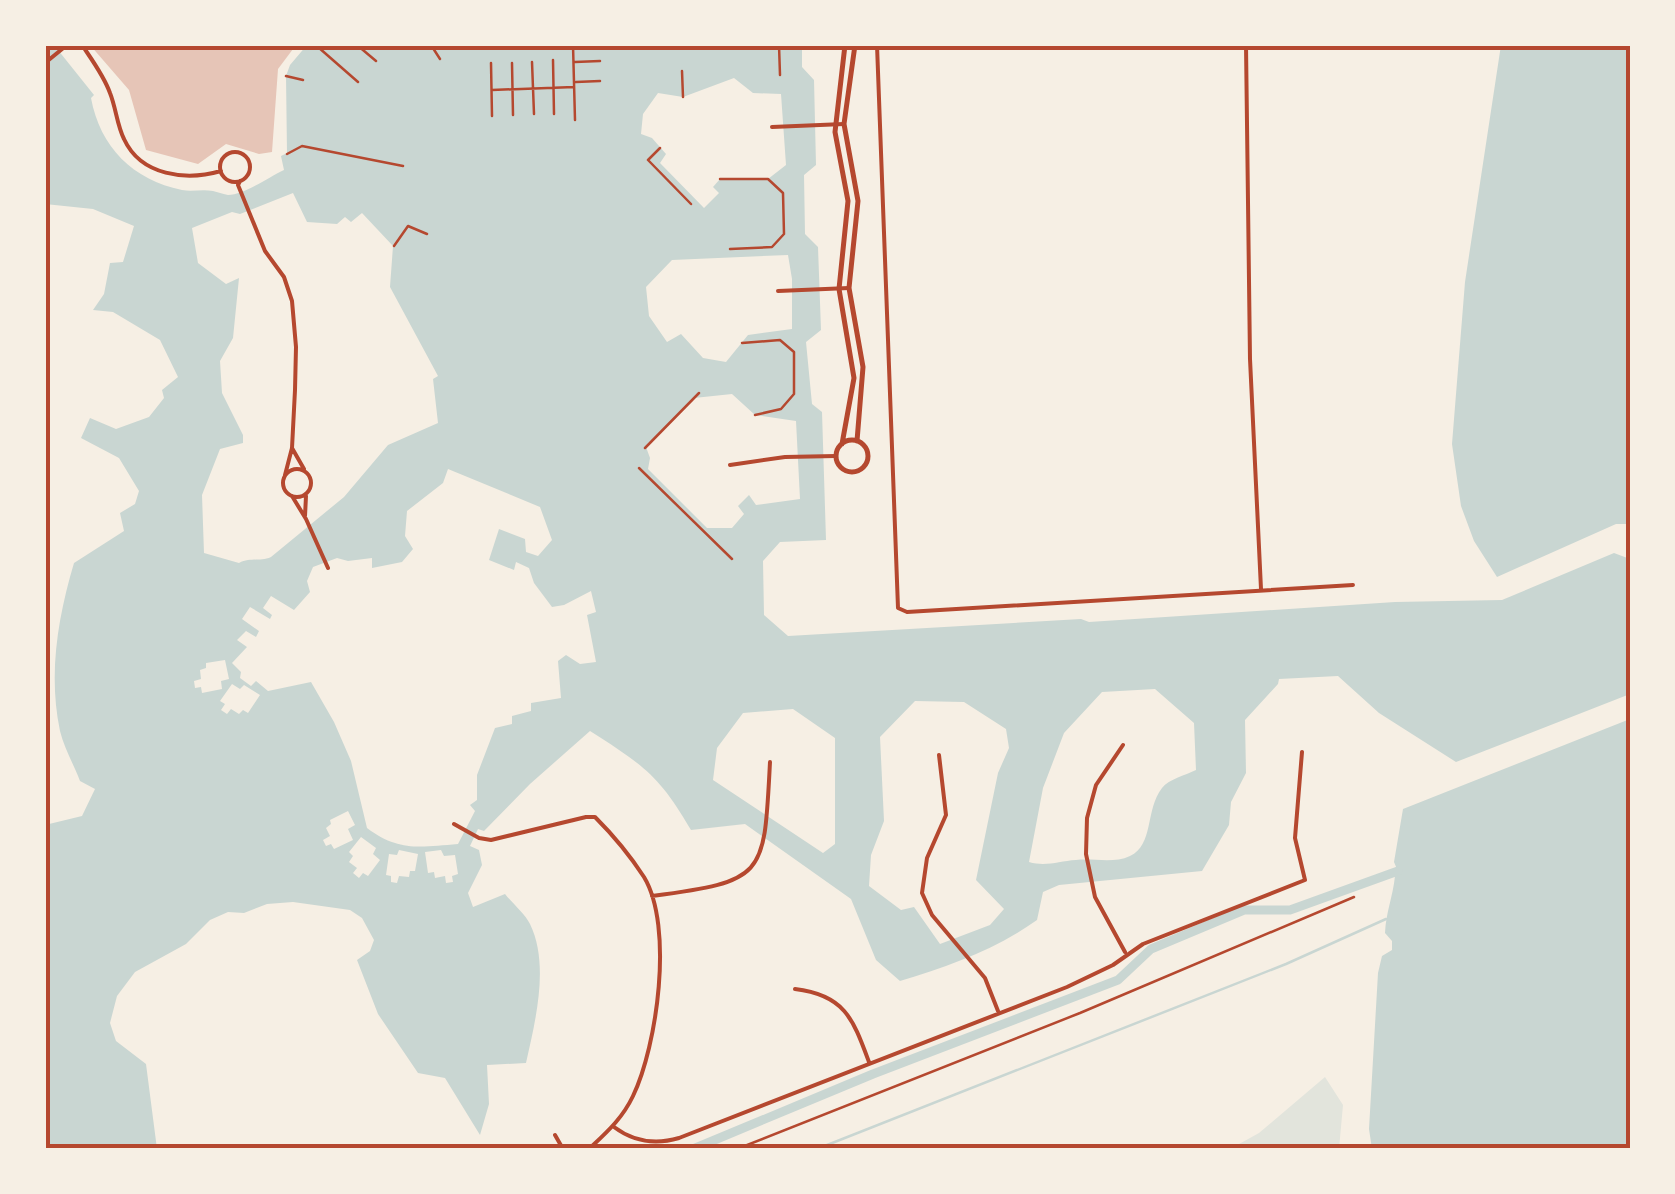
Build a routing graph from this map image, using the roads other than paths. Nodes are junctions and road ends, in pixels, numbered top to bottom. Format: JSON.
{"nodes":[{"id":1,"x":82,"y":45,"type":"edge"},
{"id":2,"x":845,"y":45,"type":"edge"},
{"id":3,"x":855,"y":45,"type":"edge"},
{"id":4,"x":877,"y":45,"type":"edge"},
{"id":5,"x":1246,"y":45,"type":"edge"},
{"id":6,"x":64,"y":48,"type":"edge"},
{"id":7,"x":45,"y":63,"type":"edge"},
{"id":8,"x":844,"y":124,"type":"junction"},
{"id":9,"x":834,"y":125,"type":"junction"},
{"id":10,"x":772,"y":127,"type":"dead end"},
{"id":11,"x":221,"y":172,"type":"junction"},
{"id":12,"x":239,"y":183,"type":"junction"},
{"id":13,"x":848,"y":288,"type":"junction"},
{"id":14,"x":835,"y":289,"type":"junction"},
{"id":15,"x":778,"y":291,"type":"dead end"},
{"id":16,"x":857,"y":441,"type":"junction"},
{"id":17,"x":842,"y":444,"type":"junction"},
{"id":18,"x":292,"y":448,"type":"junction"},
{"id":19,"x":836,"y":456,"type":"junction"},
{"id":20,"x":730,"y":465,"type":"dead end"},
{"id":21,"x":306,"y":472,"type":"junction"},
{"id":22,"x":286,"y":475,"type":"junction"},
{"id":23,"x":306,"y":494,"type":"junction"},
{"id":24,"x":292,"y":496,"type":"junction"},
{"id":25,"x":306,"y":517,"type":"junction"},
{"id":26,"x":328,"y":568,"type":"dead end"},
{"id":27,"x":1354,"y":584,"type":"dead end"},
{"id":28,"x":1261,"y":589,"type":"junction"},
{"id":29,"x":1123,"y":745,"type":"dead end"},
{"id":30,"x":1302,"y":752,"type":"dead end"},
{"id":31,"x":940,"y":756,"type":"dead end"},
{"id":32,"x":770,"y":762,"type":"dead end"},
{"id":33,"x":454,"y":824,"type":"dead end"},
{"id":34,"x":652,"y":896,"type":"junction"},
{"id":35,"x":1354,"y":897,"type":"dead end"},
{"id":36,"x":1126,"y":953,"type":"junction"},
{"id":37,"x":795,"y":989,"type":"dead end"},
{"id":38,"x":999,"y":1014,"type":"junction"},
{"id":39,"x":869,"y":1062,"type":"junction"},
{"id":40,"x":614,"y":1128,"type":"junction"},
{"id":41,"x":555,"y":1136,"type":"dead end"},
{"id":42,"x":563,"y":1149,"type":"edge"},
{"id":43,"x":589,"y":1149,"type":"edge"},
{"id":44,"x":737,"y":1149,"type":"edge"}],
"edges":[{"from":1,"to":11,"type":"street"},
{"from":2,"to":9,"type":"street"},
{"from":3,"to":8,"type":"street"},
{"from":4,"to":28,"type":"street"},
{"from":5,"to":28,"type":"street"},
{"from":6,"to":7,"type":"street"},
{"from":8,"to":9,"type":"street"},
{"from":8,"to":13,"type":"street"},
{"from":9,"to":10,"type":"street"},
{"from":9,"to":14,"type":"street"},
{"from":11,"to":12,"type":"street"},
{"from":11,"to":12,"type":"street"},
{"from":12,"to":18,"type":"street"},
{"from":13,"to":14,"type":"street"},
{"from":13,"to":16,"type":"street"},
{"from":14,"to":15,"type":"street"},
{"from":14,"to":17,"type":"street"},
{"from":16,"to":17,"type":"street"},
{"from":16,"to":19,"type":"street"},
{"from":17,"to":19,"type":"street"},
{"from":18,"to":21,"type":"street"},
{"from":18,"to":22,"type":"street"},
{"from":19,"to":20,"type":"street"},
{"from":21,"to":22,"type":"street"},
{"from":21,"to":23,"type":"street"},
{"from":22,"to":24,"type":"street"},
{"from":23,"to":24,"type":"street"},
{"from":23,"to":25,"type":"street"},
{"from":24,"to":25,"type":"street"},
{"from":25,"to":26,"type":"street"},
{"from":27,"to":28,"type":"street"},
{"from":29,"to":36,"type":"street"},
{"from":30,"to":36,"type":"street"},
{"from":31,"to":38,"type":"street"},
{"from":32,"to":34,"type":"street"},
{"from":33,"to":34,"type":"street"},
{"from":34,"to":40,"type":"street"},
{"from":35,"to":44,"type":"lane"},
{"from":36,"to":38,"type":"street"},
{"from":37,"to":39,"type":"street"},
{"from":38,"to":39,"type":"street"},
{"from":39,"to":40,"type":"street"},
{"from":40,"to":43,"type":"street"},
{"from":41,"to":42,"type":"street"}]}
